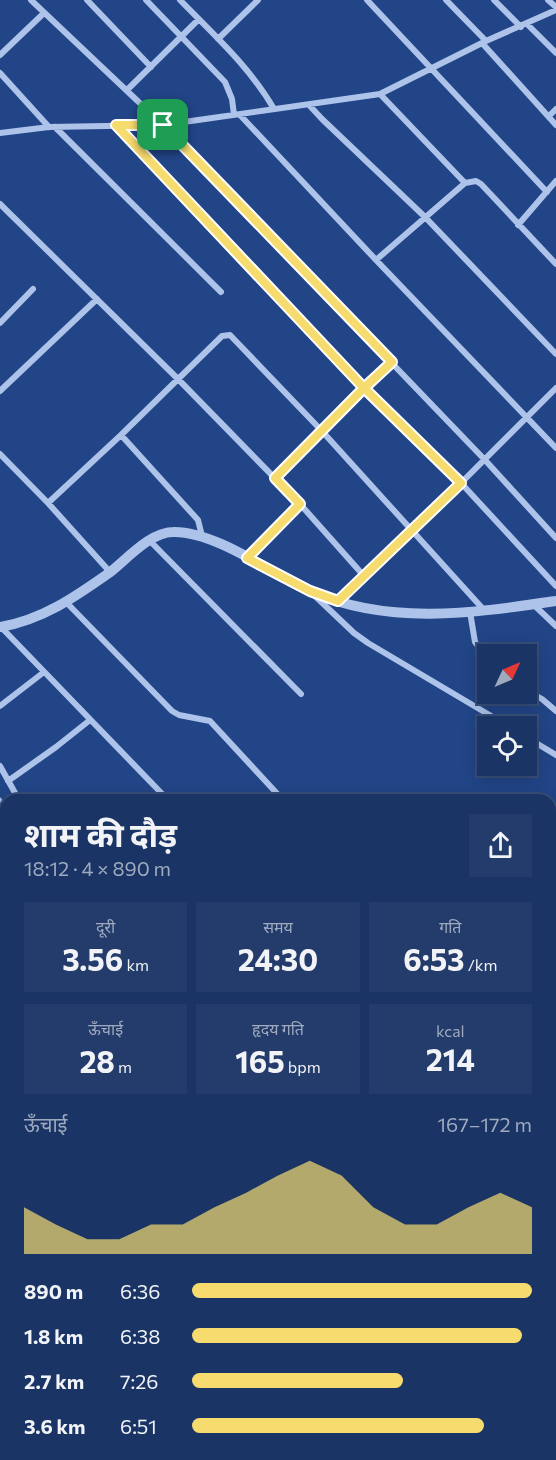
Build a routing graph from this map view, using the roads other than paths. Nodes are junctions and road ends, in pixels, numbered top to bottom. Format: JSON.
{"nodes":[{"id":1,"x":31,"y":0,"type":"edge"},
{"id":2,"x":87,"y":0,"type":"edge"},
{"id":3,"x":146,"y":0,"type":"edge"},
{"id":4,"x":180,"y":0,"type":"edge"},
{"id":5,"x":257,"y":0,"type":"edge"},
{"id":6,"x":367,"y":0,"type":"edge"},
{"id":7,"x":446,"y":0,"type":"edge"},
{"id":8,"x":494,"y":0,"type":"edge"},
{"id":9,"x":548,"y":0,"type":"edge"},
{"id":10,"x":556,"y":8,"type":"edge"},
{"id":11,"x":44,"y":13,"type":"junction"},
{"id":12,"x":199,"y":19,"type":"junction"},
{"id":13,"x":524,"y":25,"type":"junction"},
{"id":14,"x":182,"y":38,"type":"junction"},
{"id":15,"x":218,"y":39,"type":"junction"},
{"id":16,"x":484,"y":42,"type":"junction"},
{"id":17,"x":556,"y":52,"type":"edge"},
{"id":18,"x":0,"y":55,"type":"edge"},
{"id":19,"x":151,"y":67,"type":"junction"},
{"id":20,"x":433,"y":69,"type":"junction"},
{"id":21,"x":0,"y":72,"type":"edge"},
{"id":22,"x":126,"y":90,"type":"junction"},
{"id":23,"x":380,"y":94,"type":"junction"},
{"id":24,"x":309,"y":105,"type":"junction"},
{"id":25,"x":274,"y":108,"type":"junction"},
{"id":26,"x":556,"y":109,"type":"edge"},
{"id":27,"x":237,"y":115,"type":"junction"},
{"id":28,"x":549,"y":116,"type":"junction"},
{"id":29,"x":116,"y":125,"type":"junction"},
{"id":30,"x":163,"y":125,"type":"junction"},
{"id":31,"x":556,"y":125,"type":"edge"},
{"id":32,"x":52,"y":127,"type":"junction"},
{"id":33,"x":0,"y":133,"type":"edge"},
{"id":34,"x":556,"y":181,"type":"edge"},
{"id":35,"x":465,"y":183,"type":"junction"},
{"id":36,"x":547,"y":192,"type":"junction"},
{"id":37,"x":0,"y":204,"type":"edge"},
{"id":38,"x":425,"y":217,"type":"junction"},
{"id":39,"x":518,"y":225,"type":"junction"},
{"id":40,"x":376,"y":260,"type":"junction"},
{"id":41,"x":556,"y":264,"type":"edge"},
{"id":42,"x":33,"y":289,"type":"dead end"},
{"id":43,"x":221,"y":292,"type":"dead end"},
{"id":44,"x":98,"y":299,"type":"junction"},
{"id":45,"x":0,"y":323,"type":"edge"},
{"id":46,"x":556,"y":354,"type":"edge"},
{"id":47,"x":392,"y":362,"type":"junction"},
{"id":48,"x":178,"y":379,"type":"junction"},
{"id":49,"x":364,"y":388,"type":"junction"},
{"id":50,"x":556,"y":388,"type":"edge"},
{"id":51,"x":0,"y":391,"type":"edge"},
{"id":52,"x":526,"y":417,"type":"junction"},
{"id":53,"x":321,"y":430,"type":"junction"},
{"id":54,"x":121,"y":435,"type":"junction"},
{"id":55,"x":556,"y":448,"type":"edge"},
{"id":56,"x":0,"y":454,"type":"edge"},
{"id":57,"x":485,"y":460,"type":"junction"},
{"id":58,"x":275,"y":478,"type":"junction"},
{"id":59,"x":461,"y":483,"type":"junction"},
{"id":60,"x":48,"y":503,"type":"junction"},
{"id":61,"x":300,"y":504,"type":"junction"},
{"id":62,"x":412,"y":531,"type":"junction"},
{"id":63,"x":202,"y":536,"type":"junction"},
{"id":64,"x":556,"y":538,"type":"edge"},
{"id":65,"x":150,"y":541,"type":"junction"},
{"id":66,"x":247,"y":558,"type":"junction"},
{"id":67,"x":110,"y":572,"type":"junction"},
{"id":68,"x":364,"y":576,"type":"junction"},
{"id":69,"x":556,"y":586,"type":"edge"},
{"id":70,"x":310,"y":591,"type":"junction"},
{"id":71,"x":338,"y":601,"type":"junction"},
{"id":72,"x":556,"y":601,"type":"edge"},
{"id":73,"x":66,"y":602,"type":"junction"},
{"id":74,"x":534,"y":604,"type":"junction"},
{"id":75,"x":484,"y":610,"type":"junction"},
{"id":76,"x":470,"y":612,"type":"junction"},
{"id":77,"x":0,"y":626,"type":"edge"},
{"id":78,"x":556,"y":626,"type":"edge"},
{"id":79,"x":477,"y":647,"type":"edge"},
{"id":80,"x":44,"y":672,"type":"junction"},
{"id":81,"x":301,"y":694,"type":"dead end"},
{"id":82,"x":537,"y":696,"type":"edge"},
{"id":83,"x":0,"y":706,"type":"edge"},
{"id":84,"x":556,"y":711,"type":"edge"},
{"id":85,"x":491,"y":716,"type":"edge"},
{"id":86,"x":90,"y":720,"type":"junction"},
{"id":87,"x":537,"y":744,"type":"edge"},
{"id":88,"x":556,"y":755,"type":"edge"},
{"id":89,"x":0,"y":766,"type":"edge"},
{"id":90,"x":9,"y":781,"type":"junction"},
{"id":91,"x":161,"y":793,"type":"edge"},
{"id":92,"x":16,"y":794,"type":"edge"},
{"id":93,"x":277,"y":794,"type":"edge"}],
"edges":[{"from":1,"to":11,"type":"street"},
{"from":2,"to":19,"type":"street"},
{"from":3,"to":14,"type":"street"},
{"from":4,"to":12,"type":"street"},
{"from":5,"to":15,"type":"street"},
{"from":6,"to":20,"type":"street"},
{"from":7,"to":16,"type":"street"},
{"from":8,"to":13,"type":"street"},
{"from":9,"to":10,"type":"street"},
{"from":10,"to":13,"type":"street"},
{"from":11,"to":18,"type":"street"},
{"from":11,"to":22,"type":"street"},
{"from":12,"to":14,"type":"street"},
{"from":12,"to":15,"type":"street"},
{"from":13,"to":16,"type":"street"},
{"from":13,"to":17,"type":"street"},
{"from":14,"to":19,"type":"street"},
{"from":14,"to":27,"type":"street"},
{"from":15,"to":25,"type":"street"},
{"from":16,"to":20,"type":"street"},
{"from":16,"to":28,"type":"street"},
{"from":19,"to":22,"type":"street"},
{"from":20,"to":23,"type":"street"},
{"from":20,"to":36,"type":"street"},
{"from":21,"to":32,"type":"street"},
{"from":22,"to":30,"type":"street"},
{"from":23,"to":24,"type":"street"},
{"from":23,"to":35,"type":"street"},
{"from":24,"to":25,"type":"street"},
{"from":24,"to":38,"type":"street"},
{"from":25,"to":27,"type":"street"},
{"from":26,"to":28,"type":"street"},
{"from":27,"to":30,"type":"street"},
{"from":27,"to":40,"type":"street"},
{"from":28,"to":31,"type":"street"},
{"from":29,"to":30,"type":"street"},
{"from":29,"to":32,"type":"street"},
{"from":29,"to":49,"type":"street"},
{"from":30,"to":47,"type":"street"},
{"from":32,"to":33,"type":"street"},
{"from":32,"to":43,"type":"street"},
{"from":34,"to":36,"type":"street"},
{"from":35,"to":38,"type":"street"},
{"from":35,"to":39,"type":"street"},
{"from":36,"to":39,"type":"street"},
{"from":37,"to":44,"type":"street"},
{"from":38,"to":40,"type":"street"},
{"from":38,"to":46,"type":"street"},
{"from":39,"to":41,"type":"street"},
{"from":40,"to":52,"type":"street"},
{"from":42,"to":45,"type":"street"},
{"from":44,"to":48,"type":"street"},
{"from":44,"to":51,"type":"street"},
{"from":47,"to":49,"type":"street"},
{"from":47,"to":57,"type":"street"},
{"from":48,"to":53,"type":"street"},
{"from":48,"to":54,"type":"street"},
{"from":48,"to":58,"type":"street"},
{"from":49,"to":53,"type":"street"},
{"from":49,"to":59,"type":"street"},
{"from":50,"to":52,"type":"street"},
{"from":52,"to":55,"type":"street"},
{"from":52,"to":57,"type":"street"},
{"from":53,"to":58,"type":"street"},
{"from":53,"to":62,"type":"street"},
{"from":54,"to":60,"type":"street"},
{"from":54,"to":63,"type":"street"},
{"from":56,"to":60,"type":"street"},
{"from":57,"to":59,"type":"street"},
{"from":57,"to":64,"type":"street"},
{"from":58,"to":61,"type":"street"},
{"from":59,"to":62,"type":"street"},
{"from":59,"to":69,"type":"street"},
{"from":60,"to":67,"type":"street"},
{"from":61,"to":66,"type":"street"},
{"from":61,"to":68,"type":"street"},
{"from":62,"to":68,"type":"street"},
{"from":62,"to":75,"type":"street"},
{"from":63,"to":65,"type":"street"},
{"from":63,"to":66,"type":"street"},
{"from":65,"to":67,"type":"street"},
{"from":65,"to":81,"type":"street"},
{"from":66,"to":70,"type":"street"},
{"from":67,"to":73,"type":"street"},
{"from":68,"to":71,"type":"street"},
{"from":70,"to":71,"type":"street"},
{"from":70,"to":85,"type":"street"},
{"from":71,"to":76,"type":"street"},
{"from":72,"to":74,"type":"street"},
{"from":73,"to":77,"type":"street"},
{"from":73,"to":93,"type":"street"},
{"from":74,"to":75,"type":"street"},
{"from":74,"to":78,"type":"street"},
{"from":75,"to":76,"type":"street"},
{"from":76,"to":79,"type":"street"},
{"from":77,"to":80,"type":"street"},
{"from":80,"to":83,"type":"street"},
{"from":80,"to":86,"type":"street"},
{"from":82,"to":84,"type":"street"},
{"from":86,"to":90,"type":"street"},
{"from":86,"to":91,"type":"street"},
{"from":87,"to":88,"type":"street"},
{"from":89,"to":90,"type":"street"},
{"from":90,"to":92,"type":"street"}]}
